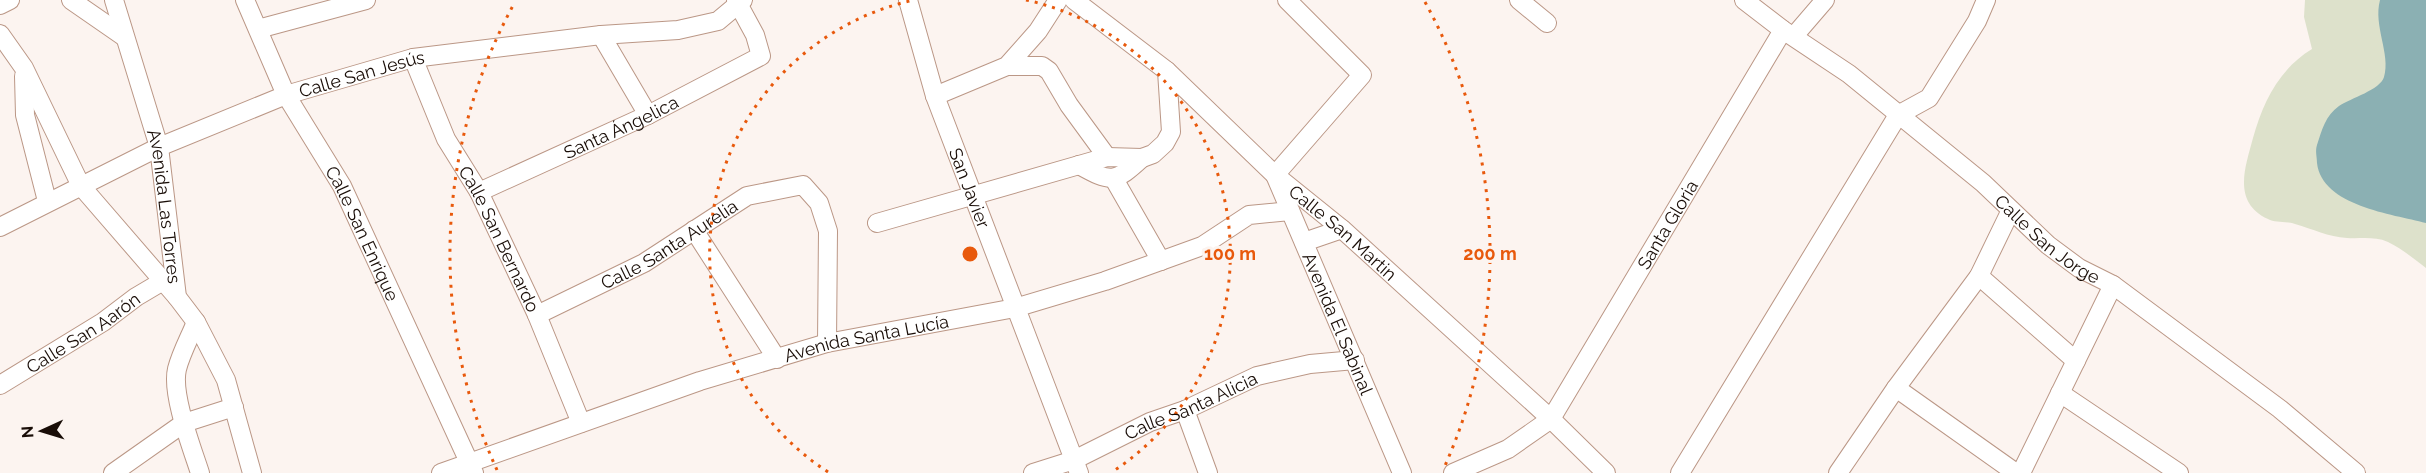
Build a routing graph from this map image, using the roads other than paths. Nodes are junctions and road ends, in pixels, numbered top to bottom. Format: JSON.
{"nodes":[{"id":1,"x":10,"y":0,"type":"edge"},
{"id":2,"x":71,"y":0,"type":"edge"},
{"id":3,"x":114,"y":0,"type":"edge"},
{"id":4,"x":245,"y":0,"type":"edge"},
{"id":5,"x":366,"y":0,"type":"edge"},
{"id":6,"x":908,"y":0,"type":"edge"},
{"id":7,"x":1058,"y":0,"type":"edge"},
{"id":8,"x":1074,"y":0,"type":"edge"},
{"id":9,"x":1287,"y":0,"type":"edge"},
{"id":10,"x":1519,"y":0,"type":"edge"},
{"id":11,"x":1744,"y":0,"type":"edge"},
{"id":12,"x":1825,"y":0,"type":"edge"},
{"id":13,"x":1986,"y":0,"type":"edge"},
{"id":14,"x":738,"y":1,"type":"edge"},
{"id":15,"x":0,"y":5,"type":"edge"},
{"id":16,"x":1547,"y":23,"type":"dead end"},
{"id":17,"x":258,"y":29,"type":"junction"},
{"id":18,"x":1789,"y":33,"type":"junction"},
{"id":19,"x":0,"y":34,"type":"edge"},
{"id":20,"x":601,"y":35,"type":"junction"},
{"id":21,"x":123,"y":36,"type":"junction"},
{"id":22,"x":413,"y":58,"type":"junction"},
{"id":23,"x":1006,"y":66,"type":"junction"},
{"id":24,"x":24,"y":68,"type":"junction"},
{"id":25,"x":1167,"y":71,"type":"junction"},
{"id":26,"x":286,"y":95,"type":"junction"},
{"id":27,"x":935,"y":96,"type":"junction"},
{"id":28,"x":648,"y":115,"type":"junction"},
{"id":29,"x":1899,"y":116,"type":"junction"},
{"id":30,"x":159,"y":147,"type":"junction"},
{"id":31,"x":1107,"y":157,"type":"junction"},
{"id":32,"x":1142,"y":158,"type":"junction"},
{"id":33,"x":1079,"y":165,"type":"junction"},
{"id":34,"x":1275,"y":175,"type":"junction"},
{"id":35,"x":1114,"y":179,"type":"junction"},
{"id":36,"x":81,"y":186,"type":"junction"},
{"id":37,"x":479,"y":192,"type":"junction"},
{"id":38,"x":972,"y":195,"type":"junction"},
{"id":39,"x":47,"y":201,"type":"junction"},
{"id":40,"x":2011,"y":210,"type":"junction"},
{"id":41,"x":1290,"y":211,"type":"junction"},
{"id":42,"x":877,"y":223,"type":"dead end"},
{"id":43,"x":0,"y":227,"type":"edge"},
{"id":44,"x":1342,"y":229,"type":"junction"},
{"id":45,"x":694,"y":230,"type":"junction"},
{"id":46,"x":1304,"y":242,"type":"junction"},
{"id":47,"x":1161,"y":261,"type":"junction"},
{"id":48,"x":1979,"y":276,"type":"junction"},
{"id":49,"x":163,"y":281,"type":"junction"},
{"id":50,"x":2113,"y":285,"type":"junction"},
{"id":51,"x":177,"y":297,"type":"junction"},
{"id":52,"x":1015,"y":308,"type":"junction"},
{"id":53,"x":537,"y":315,"type":"junction"},
{"id":54,"x":196,"y":322,"type":"junction"},
{"id":55,"x":827,"y":343,"type":"junction"},
{"id":56,"x":777,"y":359,"type":"junction"},
{"id":57,"x":1355,"y":360,"type":"junction"},
{"id":58,"x":2076,"y":361,"type":"junction"},
{"id":59,"x":0,"y":385,"type":"edge"},
{"id":60,"x":1896,"y":388,"type":"junction"},
{"id":61,"x":2060,"y":393,"type":"junction"},
{"id":62,"x":234,"y":407,"type":"junction"},
{"id":63,"x":1185,"y":410,"type":"junction"},
{"id":64,"x":1551,"y":419,"type":"junction"},
{"id":65,"x":184,"y":423,"type":"junction"},
{"id":66,"x":581,"y":423,"type":"junction"},
{"id":67,"x":1076,"y":467,"type":"edge"},
{"id":68,"x":473,"y":468,"type":"edge"},
{"id":69,"x":113,"y":473,"type":"edge"},
{"id":70,"x":200,"y":473,"type":"edge"},
{"id":71,"x":252,"y":473,"type":"edge"},
{"id":72,"x":441,"y":473,"type":"edge"},
{"id":73,"x":1033,"y":473,"type":"edge"},
{"id":74,"x":1208,"y":473,"type":"edge"},
{"id":75,"x":1402,"y":473,"type":"edge"},
{"id":76,"x":1453,"y":473,"type":"edge"},
{"id":77,"x":1606,"y":473,"type":"edge"},
{"id":78,"x":1680,"y":473,"type":"edge"},
{"id":79,"x":1838,"y":473,"type":"edge"},
{"id":80,"x":2019,"y":473,"type":"edge"},
{"id":81,"x":2179,"y":473,"type":"edge"},
{"id":82,"x":2356,"y":473,"type":"edge"}],
"edges":[{"from":1,"to":15,"type":"street"},
{"from":2,"to":21,"type":"street"},
{"from":3,"to":21,"type":"street","name":"Avenida Las Torres"},
{"from":4,"to":17,"type":"street","name":"Calle San Enrique"},
{"from":5,"to":17,"type":"street"},
{"from":6,"to":27,"type":"street","name":"San Javier"},
{"from":7,"to":23,"type":"street"},
{"from":8,"to":25,"type":"street","name":"Calle San Martin"},
{"from":9,"to":34,"type":"street"},
{"from":10,"to":16,"type":"street"},
{"from":11,"to":18,"type":"street","name":"Calle San Jorge"},
{"from":12,"to":18,"type":"street","name":"Santa Gloria"},
{"from":13,"to":29,"type":"street"},
{"from":14,"to":20,"type":"street","name":"Calle San Jesús"},
{"from":14,"to":28,"type":"street","name":"Santa Ángelica"},
{"from":17,"to":26,"type":"street","name":"Calle San Enrique"},
{"from":18,"to":29,"type":"street","name":"Calle San Jorge"},
{"from":18,"to":64,"type":"street","name":"Santa Gloria"},
{"from":19,"to":24,"type":"street"},
{"from":20,"to":22,"type":"street","name":"Calle San Jesús"},
{"from":20,"to":28,"type":"street"},
{"from":21,"to":30,"type":"street","name":"Avenida Las Torres"},
{"from":22,"to":26,"type":"street","name":"Calle San Jesús"},
{"from":22,"to":37,"type":"street","name":"Calle San Bernardo"},
{"from":23,"to":27,"type":"street"},
{"from":23,"to":31,"type":"street"},
{"from":24,"to":36,"type":"street"},
{"from":24,"to":39,"type":"street"},
{"from":25,"to":32,"type":"street"},
{"from":25,"to":34,"type":"street","name":"Calle San Martin"},
{"from":26,"to":30,"type":"street","name":"Calle San Jesús"},
{"from":26,"to":68,"type":"street","name":"Calle San Enrique"},
{"from":27,"to":38,"type":"street","name":"San Javier"},
{"from":28,"to":37,"type":"street","name":"Santa Ángelica"},
{"from":29,"to":40,"type":"street","name":"Calle San Jorge"},
{"from":29,"to":78,"type":"street"},
{"from":30,"to":36,"type":"street","name":"Calle San Jesús"},
{"from":30,"to":51,"type":"street","name":"Avenida Las Torres"},
{"from":31,"to":32,"type":"street"},
{"from":31,"to":33,"type":"street"},
{"from":32,"to":35,"type":"street"},
{"from":33,"to":35,"type":"street"},
{"from":33,"to":38,"type":"street"},
{"from":34,"to":41,"type":"street","name":"Avenida El Sabinal"},
{"from":34,"to":44,"type":"street","name":"Calle San Martin"},
{"from":35,"to":47,"type":"street"},
{"from":36,"to":39,"type":"street","name":"Calle San Jesús"},
{"from":36,"to":49,"type":"street"},
{"from":37,"to":53,"type":"street","name":"Calle San Bernardo"},
{"from":38,"to":42,"type":"street"},
{"from":38,"to":52,"type":"street","name":"San Javier"},
{"from":39,"to":43,"type":"street","name":"Calle San Jesús"},
{"from":40,"to":48,"type":"street"},
{"from":40,"to":50,"type":"street","name":"Calle San Jorge"},
{"from":41,"to":46,"type":"street","name":"Avenida El Sabinal"},
{"from":41,"to":47,"type":"street","name":"Avenida Santa Lucía"},
{"from":44,"to":46,"type":"street"},
{"from":44,"to":64,"type":"street","name":"Calle San Martin"},
{"from":45,"to":53,"type":"street","name":"Calle Santa Aurelia"},
{"from":45,"to":55,"type":"street","name":"Calle Santa Aurelia"},
{"from":45,"to":56,"type":"street"},
{"from":46,"to":57,"type":"street","name":"Avenida El Sabinal"},
{"from":47,"to":52,"type":"street","name":"Avenida Santa Lucía"},
{"from":48,"to":58,"type":"street"},
{"from":48,"to":60,"type":"street"},
{"from":49,"to":51,"type":"street"},
{"from":49,"to":59,"type":"street","name":"Calle San Aarón"},
{"from":50,"to":58,"type":"street"},
{"from":50,"to":82,"type":"street","name":"Calle San Jorge"},
{"from":51,"to":54,"type":"street","name":"Avenida Las Torres"},
{"from":52,"to":55,"type":"street","name":"Avenida Santa Lucía"},
{"from":52,"to":67,"type":"street","name":"San Javier"},
{"from":53,"to":66,"type":"street","name":"Calle San Bernardo"},
{"from":54,"to":62,"type":"street","name":"Avenida Las Torres"},
{"from":54,"to":65,"type":"street"},
{"from":55,"to":56,"type":"street","name":"Avenida Santa Lucía"},
{"from":56,"to":66,"type":"street","name":"Avenida Santa Lucía"},
{"from":57,"to":63,"type":"street","name":"Calle Santa Alicia"},
{"from":57,"to":75,"type":"street","name":"Avenida El Sabinal"},
{"from":58,"to":61,"type":"street"},
{"from":60,"to":79,"type":"street"},
{"from":60,"to":80,"type":"street"},
{"from":61,"to":80,"type":"street"},
{"from":61,"to":81,"type":"street"},
{"from":62,"to":65,"type":"street"},
{"from":62,"to":71,"type":"street","name":"Avenida Las Torres"},
{"from":63,"to":67,"type":"street","name":"Calle Santa Alicia"},
{"from":63,"to":74,"type":"street"},
{"from":64,"to":76,"type":"street"},
{"from":64,"to":77,"type":"street","name":"Calle San Martin"},
{"from":65,"to":69,"type":"street"},
{"from":65,"to":70,"type":"street"},
{"from":66,"to":68,"type":"street","name":"Avenida Santa Lucía"},
{"from":67,"to":73,"type":"street","name":"Calle Santa Alicia"},
{"from":68,"to":72,"type":"street","name":"Avenida Santa Lucía"}]}
